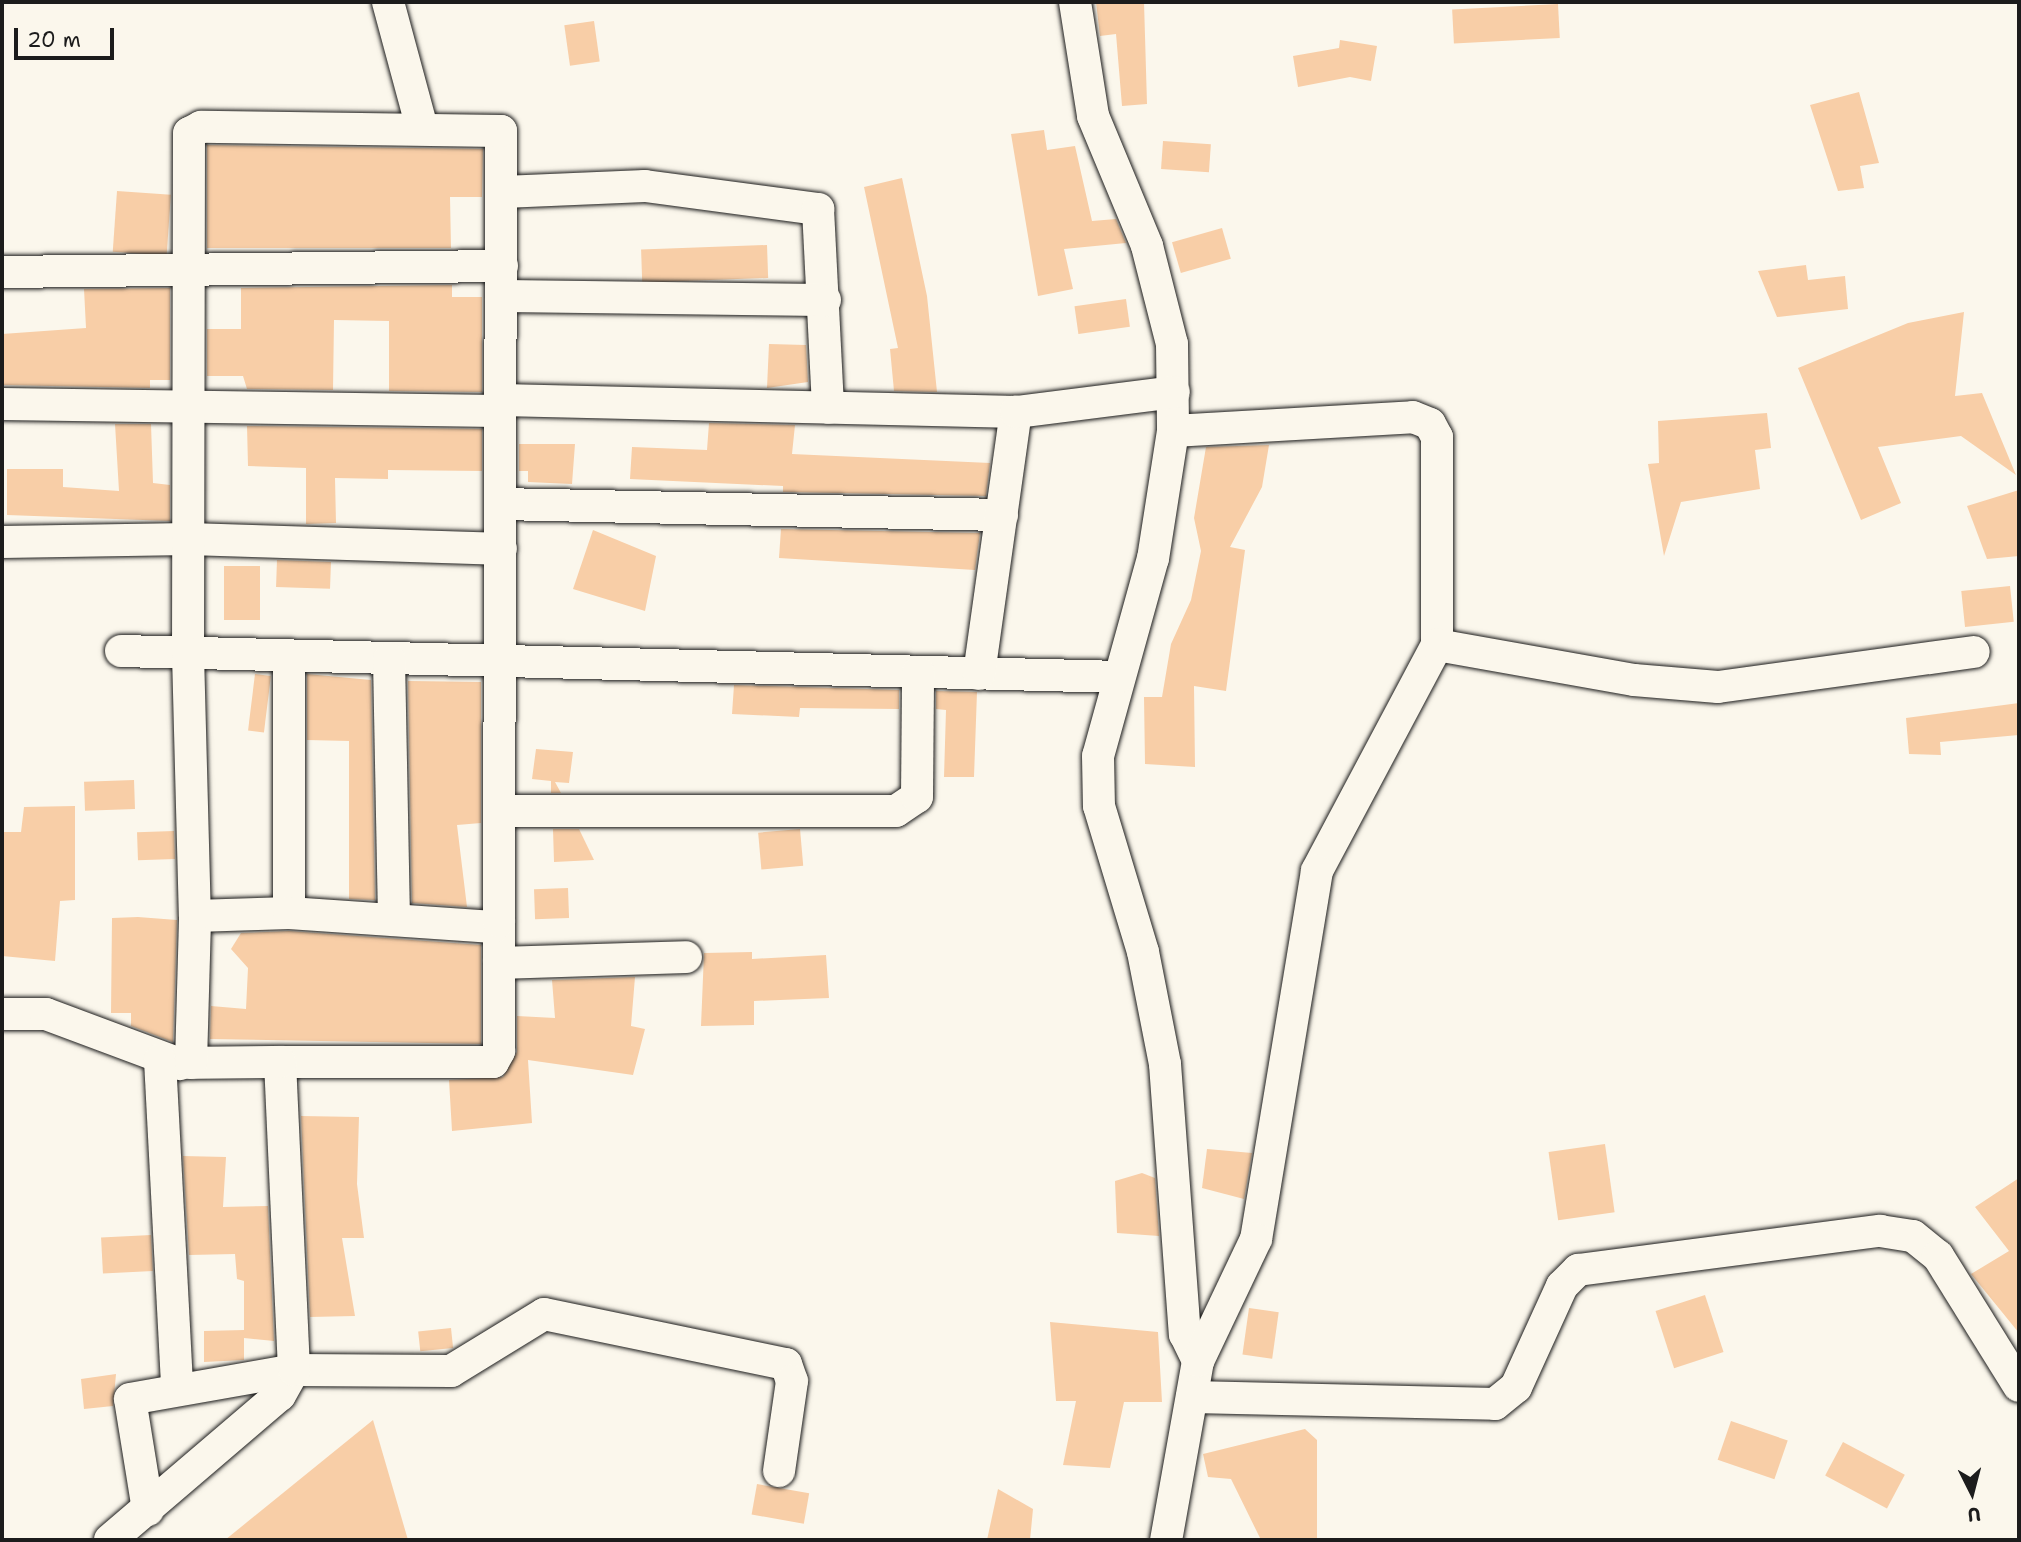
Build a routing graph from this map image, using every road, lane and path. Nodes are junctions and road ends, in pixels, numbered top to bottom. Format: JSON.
{"nodes":[{"id":1,"x":388,"y":2,"type":"edge"},
{"id":2,"x":1075,"y":2,"type":"edge"},
{"id":3,"x":422,"y":128,"type":"junction"},
{"id":4,"x":503,"y":192,"type":"junction"},
{"id":5,"x":188,"y":271,"type":"junction"},
{"id":6,"x":2,"y":272,"type":"edge"},
{"id":7,"x":502,"y":281,"type":"junction"},
{"id":8,"x":825,"y":300,"type":"junction"},
{"id":9,"x":1174,"y":392,"type":"junction"},
{"id":10,"x":2,"y":404,"type":"edge"},
{"id":11,"x":188,"y":406,"type":"junction"},
{"id":12,"x":501,"y":406,"type":"junction"},
{"id":13,"x":828,"y":408,"type":"junction"},
{"id":14,"x":1016,"y":412,"type":"junction"},
{"id":15,"x":1173,"y":431,"type":"junction"},
{"id":16,"x":501,"y":503,"type":"junction"},
{"id":17,"x":1002,"y":515,"type":"junction"},
{"id":18,"x":189,"y":539,"type":"junction"},
{"id":19,"x":2,"y":542,"type":"edge"},
{"id":20,"x":501,"y":549,"type":"junction"},
{"id":21,"x":1437,"y":645,"type":"junction"},
{"id":22,"x":121,"y":651,"type":"dead end"},
{"id":23,"x":1973,"y":652,"type":"dead end"},
{"id":24,"x":188,"y":654,"type":"junction"},
{"id":25,"x":289,"y":657,"type":"junction"},
{"id":26,"x":389,"y":659,"type":"junction"},
{"id":27,"x":500,"y":662,"type":"junction"},
{"id":28,"x":918,"y":672,"type":"junction"},
{"id":29,"x":979,"y":674,"type":"junction"},
{"id":30,"x":1119,"y":677,"type":"junction"},
{"id":31,"x":500,"y":811,"type":"junction"},
{"id":32,"x":289,"y":913,"type":"junction"},
{"id":33,"x":195,"y":916,"type":"junction"},
{"id":34,"x":394,"y":920,"type":"junction"},
{"id":35,"x":499,"y":921,"type":"junction"},
{"id":36,"x":686,"y":957,"type":"dead end"},
{"id":37,"x":499,"y":963,"type":"junction"},
{"id":38,"x":2,"y":1014,"type":"edge"},
{"id":39,"x":160,"y":1060,"type":"junction"},
{"id":40,"x":280,"y":1062,"type":"junction"},
{"id":41,"x":195,"y":1066,"type":"junction"},
{"id":42,"x":1198,"y":1361,"type":"junction"},
{"id":43,"x":294,"y":1370,"type":"junction"},
{"id":44,"x":177,"y":1387,"type":"junction"},
{"id":45,"x":2019,"y":1387,"type":"edge"},
{"id":46,"x":1192,"y":1397,"type":"junction"},
{"id":47,"x":779,"y":1471,"type":"dead end"},
{"id":48,"x":148,"y":1510,"type":"junction"},
{"id":49,"x":110,"y":1540,"type":"edge"},
{"id":50,"x":1166,"y":1540,"type":"edge"}],
"edges":[{"from":1,"to":3,"type":"street"},
{"from":2,"to":9,"type":"street"},
{"from":3,"to":4,"type":"street"},
{"from":3,"to":5,"type":"street"},
{"from":4,"to":7,"type":"street"},
{"from":4,"to":8,"type":"street"},
{"from":5,"to":6,"type":"street"},
{"from":5,"to":7,"type":"street"},
{"from":5,"to":11,"type":"street"},
{"from":7,"to":8,"type":"street"},
{"from":7,"to":12,"type":"street"},
{"from":8,"to":13,"type":"street"},
{"from":9,"to":14,"type":"street"},
{"from":9,"to":15,"type":"street"},
{"from":10,"to":11,"type":"street"},
{"from":11,"to":12,"type":"street"},
{"from":11,"to":18,"type":"street"},
{"from":12,"to":13,"type":"street"},
{"from":12,"to":16,"type":"street"},
{"from":13,"to":14,"type":"street"},
{"from":14,"to":17,"type":"street"},
{"from":15,"to":21,"type":"street"},
{"from":15,"to":30,"type":"street"},
{"from":16,"to":17,"type":"street"},
{"from":16,"to":20,"type":"street"},
{"from":17,"to":29,"type":"street"},
{"from":18,"to":19,"type":"street"},
{"from":18,"to":20,"type":"street"},
{"from":18,"to":24,"type":"street"},
{"from":20,"to":27,"type":"street"},
{"from":21,"to":23,"type":"street"},
{"from":21,"to":42,"type":"street"},
{"from":22,"to":24,"type":"street"},
{"from":24,"to":25,"type":"street"},
{"from":24,"to":33,"type":"street"},
{"from":25,"to":26,"type":"street"},
{"from":25,"to":32,"type":"street"},
{"from":26,"to":27,"type":"street"},
{"from":26,"to":34,"type":"street"},
{"from":27,"to":28,"type":"street"},
{"from":27,"to":31,"type":"street"},
{"from":28,"to":29,"type":"street"},
{"from":28,"to":31,"type":"street"},
{"from":29,"to":30,"type":"street"},
{"from":30,"to":42,"type":"street"},
{"from":31,"to":35,"type":"street"},
{"from":32,"to":33,"type":"street"},
{"from":32,"to":34,"type":"street"},
{"from":33,"to":41,"type":"street"},
{"from":34,"to":35,"type":"street"},
{"from":35,"to":37,"type":"street"},
{"from":36,"to":37,"type":"street"},
{"from":37,"to":40,"type":"street"},
{"from":38,"to":39,"type":"street"},
{"from":39,"to":41,"type":"street"},
{"from":39,"to":44,"type":"street"},
{"from":40,"to":41,"type":"street"},
{"from":40,"to":43,"type":"street"},
{"from":42,"to":46,"type":"street"},
{"from":43,"to":44,"type":"street"},
{"from":43,"to":47,"type":"street"},
{"from":43,"to":48,"type":"street"},
{"from":44,"to":48,"type":"street"},
{"from":45,"to":46,"type":"street"},
{"from":46,"to":50,"type":"street"},
{"from":48,"to":49,"type":"street"}]}
